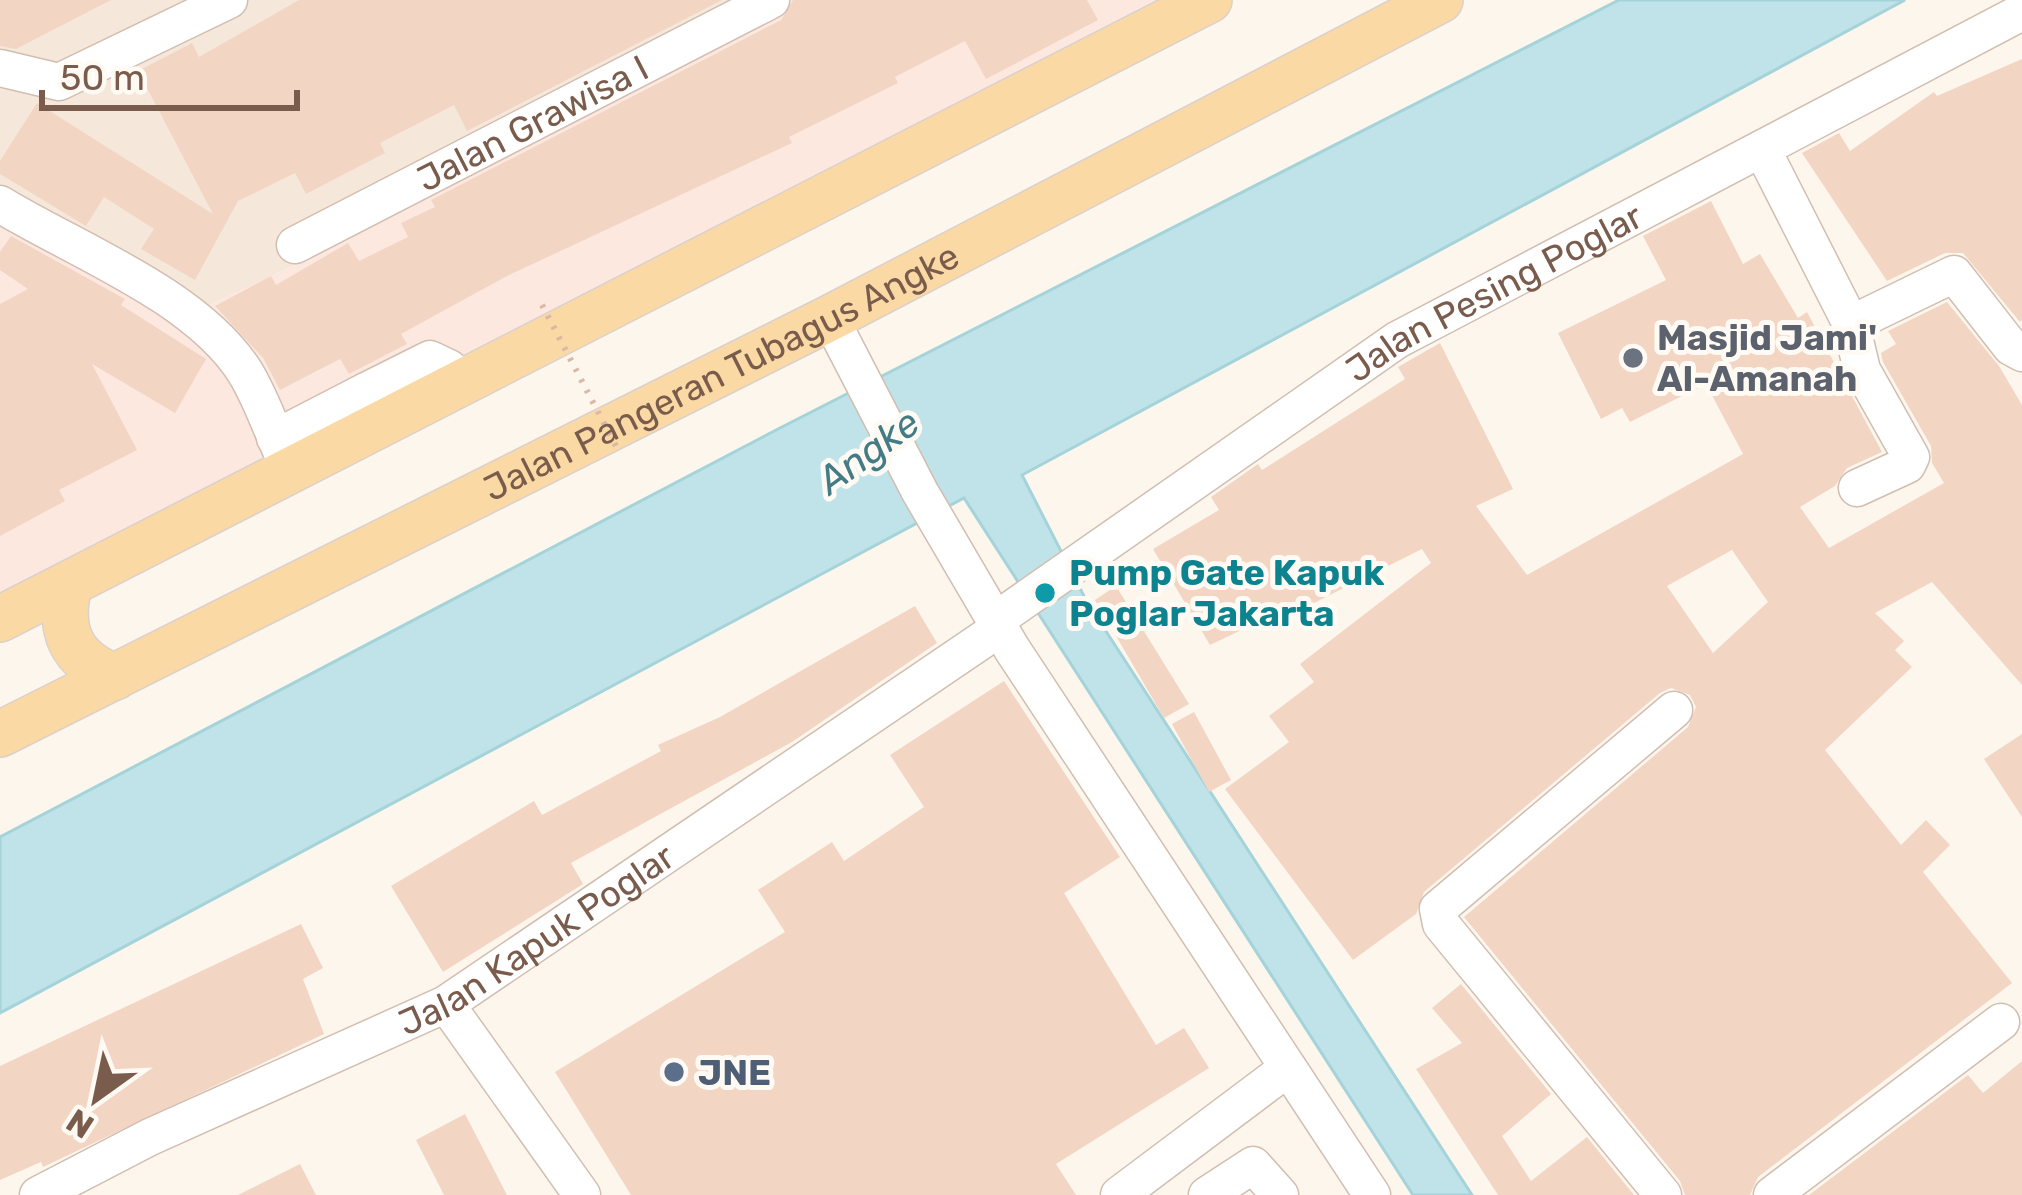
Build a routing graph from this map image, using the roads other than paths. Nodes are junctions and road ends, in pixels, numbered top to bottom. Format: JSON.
{"nodes":[{"id":1,"x":229,"y":0,"type":"edge"},
{"id":2,"x":771,"y":0,"type":"edge"},
{"id":3,"x":1209,"y":0,"type":"edge"},
{"id":4,"x":1440,"y":0,"type":"edge"},
{"id":5,"x":2022,"y":12,"type":"edge"},
{"id":6,"x":0,"y":68,"type":"edge"},
{"id":7,"x":1762,"y":149,"type":"junction"},
{"id":8,"x":1,"y":207,"type":"edge"},
{"id":9,"x":295,"y":245,"type":"dead end"},
{"id":10,"x":1851,"y":324,"type":"junction"},
{"id":11,"x":838,"y":332,"type":"junction"},
{"id":12,"x":2022,"y":353,"type":"edge"},
{"id":13,"x":283,"y":456,"type":"junction"},
{"id":14,"x":1857,"y":488,"type":"dead end"},
{"id":15,"x":69,"y":585,"type":"junction"},
{"id":16,"x":1000,"y":610,"type":"junction"},
{"id":17,"x":0,"y":620,"type":"edge"},
{"id":18,"x":115,"y":677,"type":"junction"},
{"id":19,"x":1674,"y":710,"type":"dead end"},
{"id":20,"x":0,"y":734,"type":"edge"},
{"id":21,"x":446,"y":1004,"type":"junction"},
{"id":22,"x":2001,"y":1022,"type":"dead end"},
{"id":23,"x":1288,"y":1067,"type":"junction"},
{"id":24,"x":38,"y":1195,"type":"edge"},
{"id":25,"x":582,"y":1195,"type":"edge"},
{"id":26,"x":1119,"y":1195,"type":"edge"},
{"id":27,"x":1207,"y":1195,"type":"edge"},
{"id":28,"x":1280,"y":1195,"type":"edge"},
{"id":29,"x":1371,"y":1195,"type":"edge"},
{"id":30,"x":1664,"y":1195,"type":"edge"},
{"id":31,"x":1772,"y":1195,"type":"edge"}],
"edges":[{"from":1,"to":6,"type":"street"},
{"from":2,"to":9,"type":"street","name":"Jalan Grawisa I"},
{"from":3,"to":13,"type":"main road"},
{"from":4,"to":11,"type":"main road","name":"Jalan Pangeran Tubagus Angke"},
{"from":5,"to":7,"type":"street","name":"Jalan Pesing Poglar"},
{"from":7,"to":10,"type":"street"},
{"from":7,"to":16,"type":"street","name":"Jalan Pesing Poglar"},
{"from":8,"to":13,"type":"street"},
{"from":10,"to":12,"type":"street"},
{"from":10,"to":14,"type":"street"},
{"from":11,"to":16,"type":"street"},
{"from":11,"to":18,"type":"main road","name":"Jalan Pangeran Tubagus Angke"},
{"from":13,"to":15,"type":"main road"},
{"from":15,"to":17,"type":"main road"},
{"from":15,"to":18,"type":"main road"},
{"from":16,"to":21,"type":"street","name":"Jalan Kapuk Poglar"},
{"from":16,"to":23,"type":"street"},
{"from":18,"to":20,"type":"main road","name":"Jalan Pangeran Tubagus Angke"},
{"from":19,"to":30,"type":"street"},
{"from":21,"to":24,"type":"street","name":"Jalan Kapuk Poglar"},
{"from":21,"to":25,"type":"street"},
{"from":22,"to":31,"type":"street"},
{"from":23,"to":26,"type":"street"},
{"from":23,"to":29,"type":"street"},
{"from":27,"to":28,"type":"street"}]}
